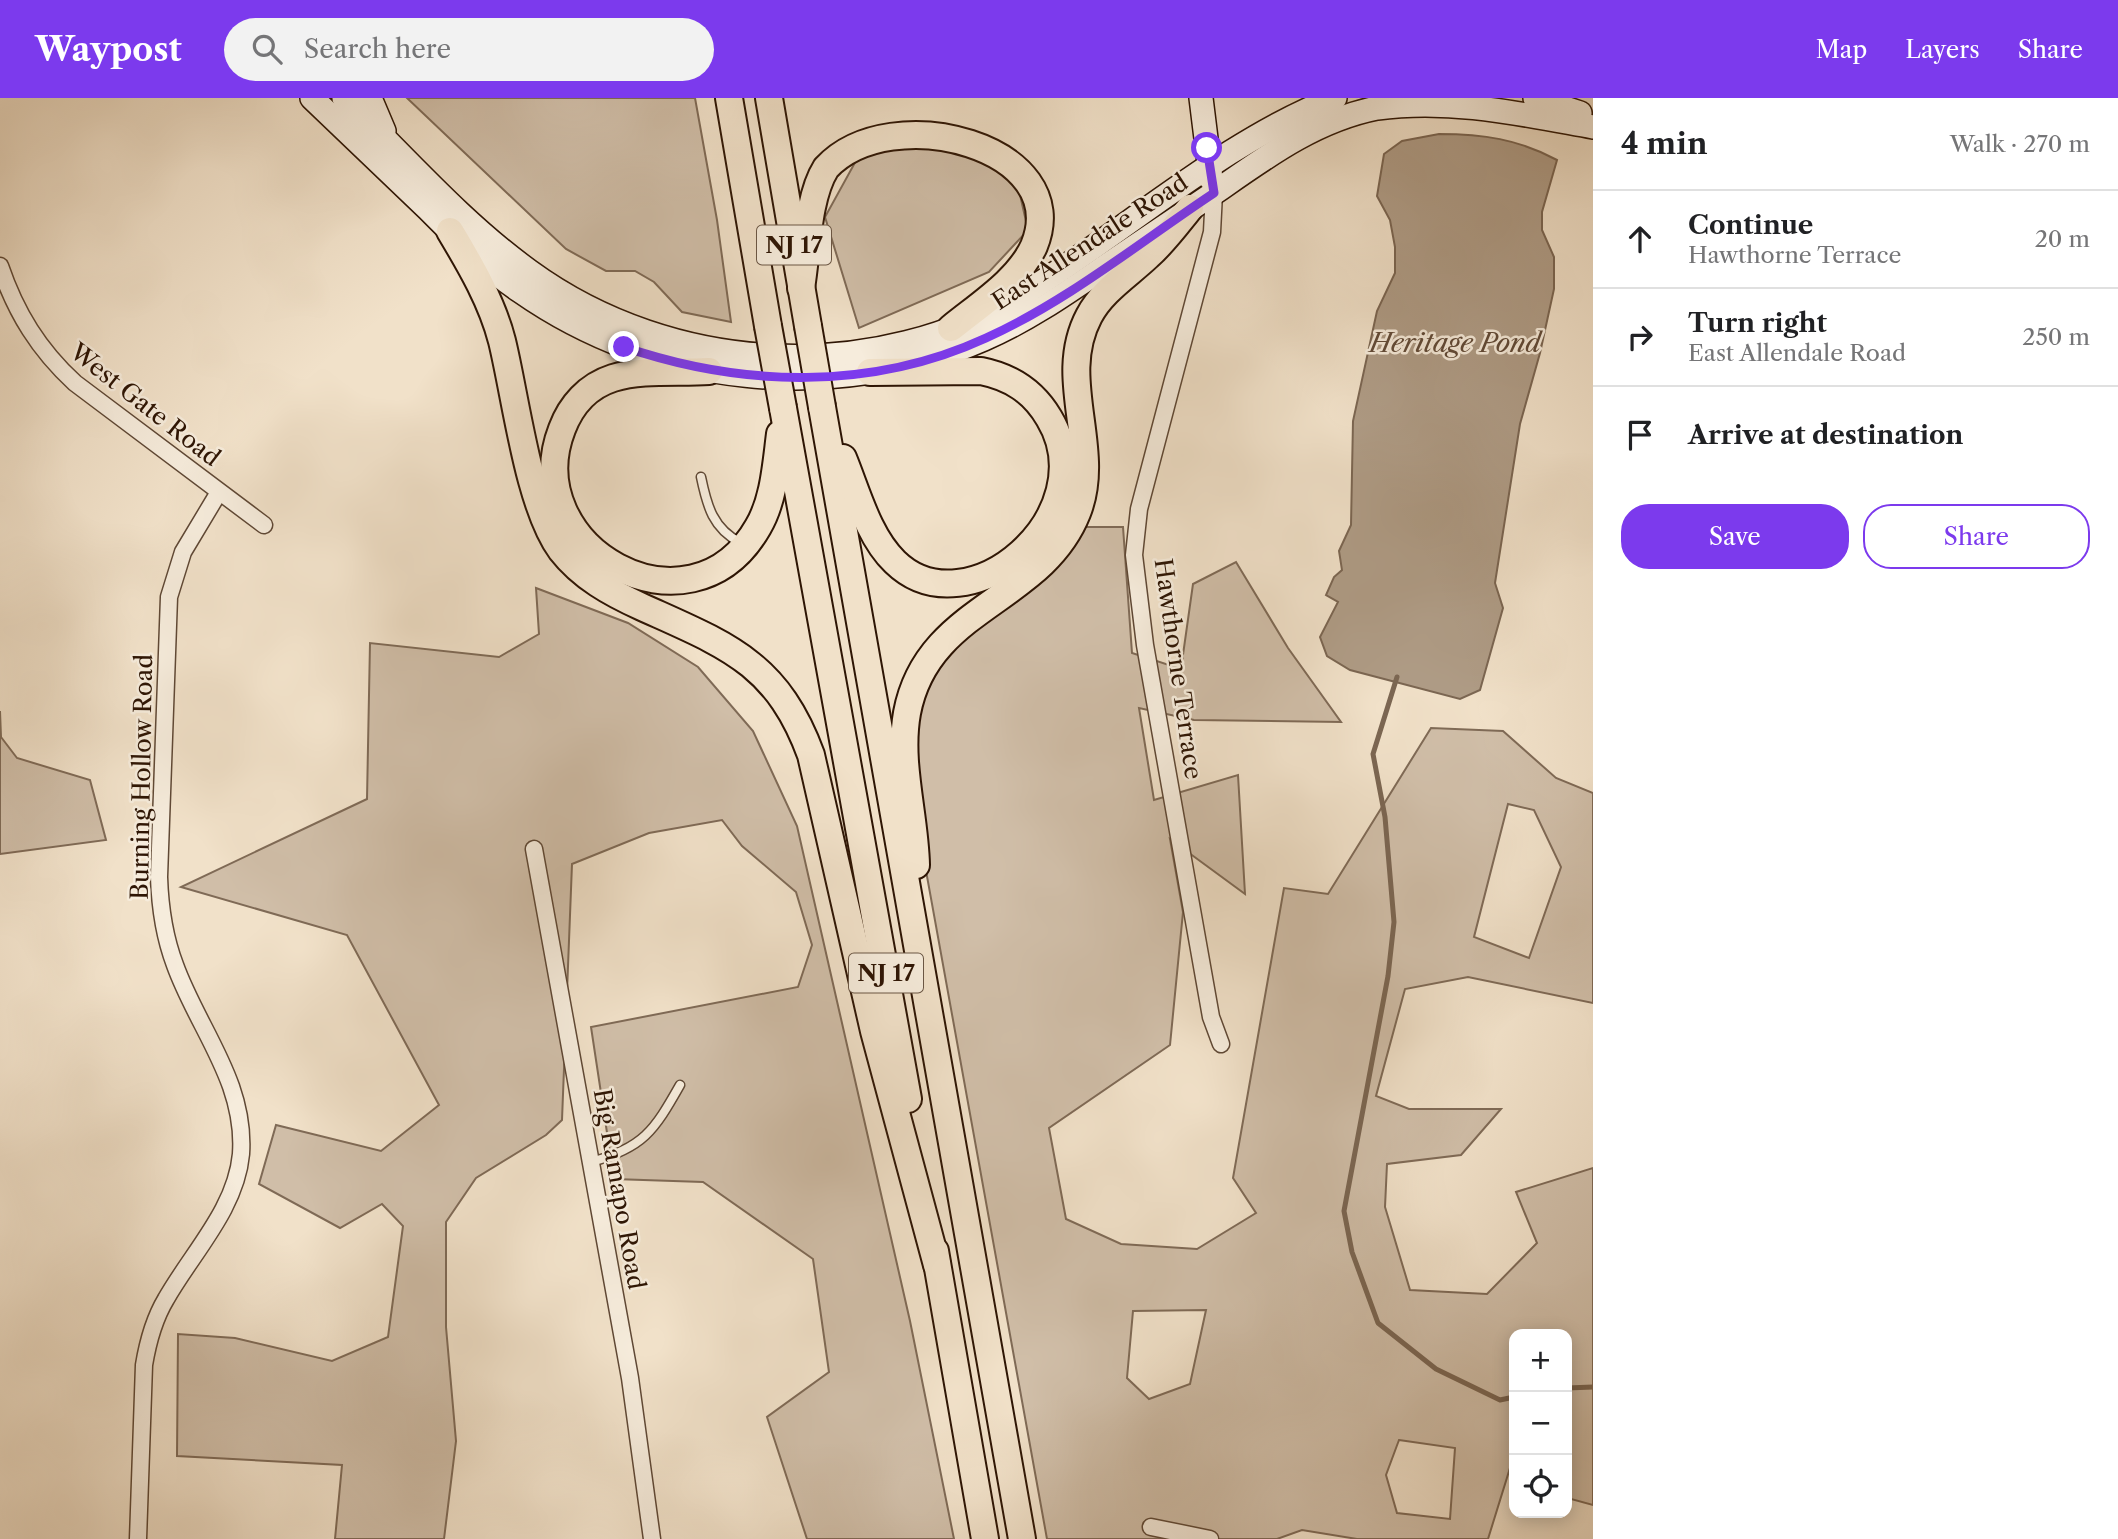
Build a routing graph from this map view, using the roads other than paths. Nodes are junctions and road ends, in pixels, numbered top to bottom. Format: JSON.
{"nodes":[{"id":1,"x":312,"y":98,"type":"edge"},
{"id":2,"x":344,"y":98,"type":"edge"},
{"id":3,"x":370,"y":98,"type":"edge"},
{"id":4,"x":710,"y":98,"type":"edge"},
{"id":5,"x":729,"y":98,"type":"edge"},
{"id":6,"x":769,"y":98,"type":"edge"},
{"id":7,"x":783,"y":98,"type":"edge"},
{"id":8,"x":1201,"y":98,"type":"edge"},
{"id":9,"x":1335,"y":98,"type":"edge"},
{"id":10,"x":1535,"y":98,"type":"edge"},
{"id":11,"x":1593,"y":117,"type":"edge"},
{"id":12,"x":1593,"y":127,"type":"edge"},
{"id":13,"x":388,"y":141,"type":"junction"},
{"id":14,"x":779,"y":164,"type":"junction"},
{"id":15,"x":1209,"y":168,"type":"junction"},
{"id":16,"x":1214,"y":193,"type":"junction"},
{"id":17,"x":748,"y":208,"type":"junction"},
{"id":18,"x":1190,"y":208,"type":"junction"},
{"id":19,"x":450,"y":231,"type":"junction"},
{"id":20,"x":0,"y":266,"type":"edge"},
{"id":21,"x":801,"y":288,"type":"junction"},
{"id":22,"x":951,"y":328,"type":"junction"},
{"id":23,"x":709,"y":371,"type":"junction"},
{"id":24,"x":870,"y":372,"type":"junction"},
{"id":25,"x":822,"y":407,"type":"junction"},
{"id":26,"x":783,"y":408,"type":"junction"},
{"id":27,"x":701,"y":477,"type":"dead end"},
{"id":28,"x":219,"y":492,"type":"junction"},
{"id":29,"x":264,"y":526,"type":"dead end"},
{"id":30,"x":745,"y":545,"type":"junction"},
{"id":31,"x":534,"y":849,"type":"dead end"},
{"id":32,"x":917,"y":948,"type":"junction"},
{"id":33,"x":1220,"y":1044,"type":"dead end"},
{"id":34,"x":680,"y":1085,"type":"dead end"},
{"id":35,"x":591,"y":1162,"type":"junction"},
{"id":36,"x":937,"y":1265,"type":"junction"},
{"id":37,"x":1151,"y":1527,"type":"dead end"},
{"id":38,"x":138,"y":1539,"type":"edge"},
{"id":39,"x":652,"y":1539,"type":"edge"},
{"id":40,"x":985,"y":1539,"type":"edge"},
{"id":41,"x":1022,"y":1539,"type":"edge"},
{"id":42,"x":1210,"y":1539,"type":"edge"}],
"edges":[{"from":1,"to":19,"type":"main road","name":"East Allendale Road"},
{"from":2,"to":13,"type":"main road","name":"East Allendale Road"},
{"from":3,"to":13,"type":"main road"},
{"from":4,"to":17,"type":"highway"},
{"from":5,"to":17,"type":"highway","number":"NJ 17"},
{"from":6,"to":14,"type":"highway","number":"NJ 17"},
{"from":7,"to":14,"type":"highway"},
{"from":8,"to":15,"type":"main road","name":"Hawthorne Terrace"},
{"from":9,"to":15,"type":"main road","name":"East Allendale Road"},
{"from":10,"to":11,"type":"main road"},
{"from":12,"to":16,"type":"main road","name":"East Allendale Road"},
{"from":13,"to":22,"type":"main road","name":"East Allendale Road"},
{"from":14,"to":21,"type":"highway","number":"NJ 17"},
{"from":15,"to":16,"type":"main road","name":"Hawthorne Terrace"},
{"from":15,"to":22,"type":"main road","name":"East Allendale Road"},
{"from":16,"to":18,"type":"main road","name":"East Allendale Road"},
{"from":16,"to":33,"type":"street","name":"Hawthorne Terrace"},
{"from":17,"to":26,"type":"highway","number":"NJ 17","bridge":true},
{"from":18,"to":24,"type":"main road","name":"East Allendale Road"},
{"from":18,"to":32,"type":"highway"},
{"from":19,"to":23,"type":"main road","name":"East Allendale Road"},
{"from":19,"to":36,"type":"highway"},
{"from":20,"to":28,"type":"street","name":"West Gate Road"},
{"from":21,"to":22,"type":"highway"},
{"from":21,"to":25,"type":"highway","number":"NJ 17","bridge":true},
{"from":23,"to":24,"type":"main road","name":"East Allendale Road"},
{"from":23,"to":30,"type":"highway"},
{"from":24,"to":25,"type":"highway"},
{"from":25,"to":32,"type":"highway","number":"NJ 17"},
{"from":26,"to":30,"type":"highway"},
{"from":26,"to":36,"type":"highway","number":"NJ 17"},
{"from":27,"to":30,"type":"lane"},
{"from":28,"to":29,"type":"street","name":"West Gate Road"},
{"from":28,"to":38,"type":"street","name":"Burning Hollow Road"},
{"from":31,"to":35,"type":"street","name":"Big Ramapo Road"},
{"from":32,"to":41,"type":"highway","number":"NJ 17"},
{"from":34,"to":35,"type":"lane"},
{"from":35,"to":39,"type":"street","name":"Big Ramapo Road"},
{"from":36,"to":40,"type":"highway","number":"NJ 17"},
{"from":37,"to":42,"type":"street"}]}
